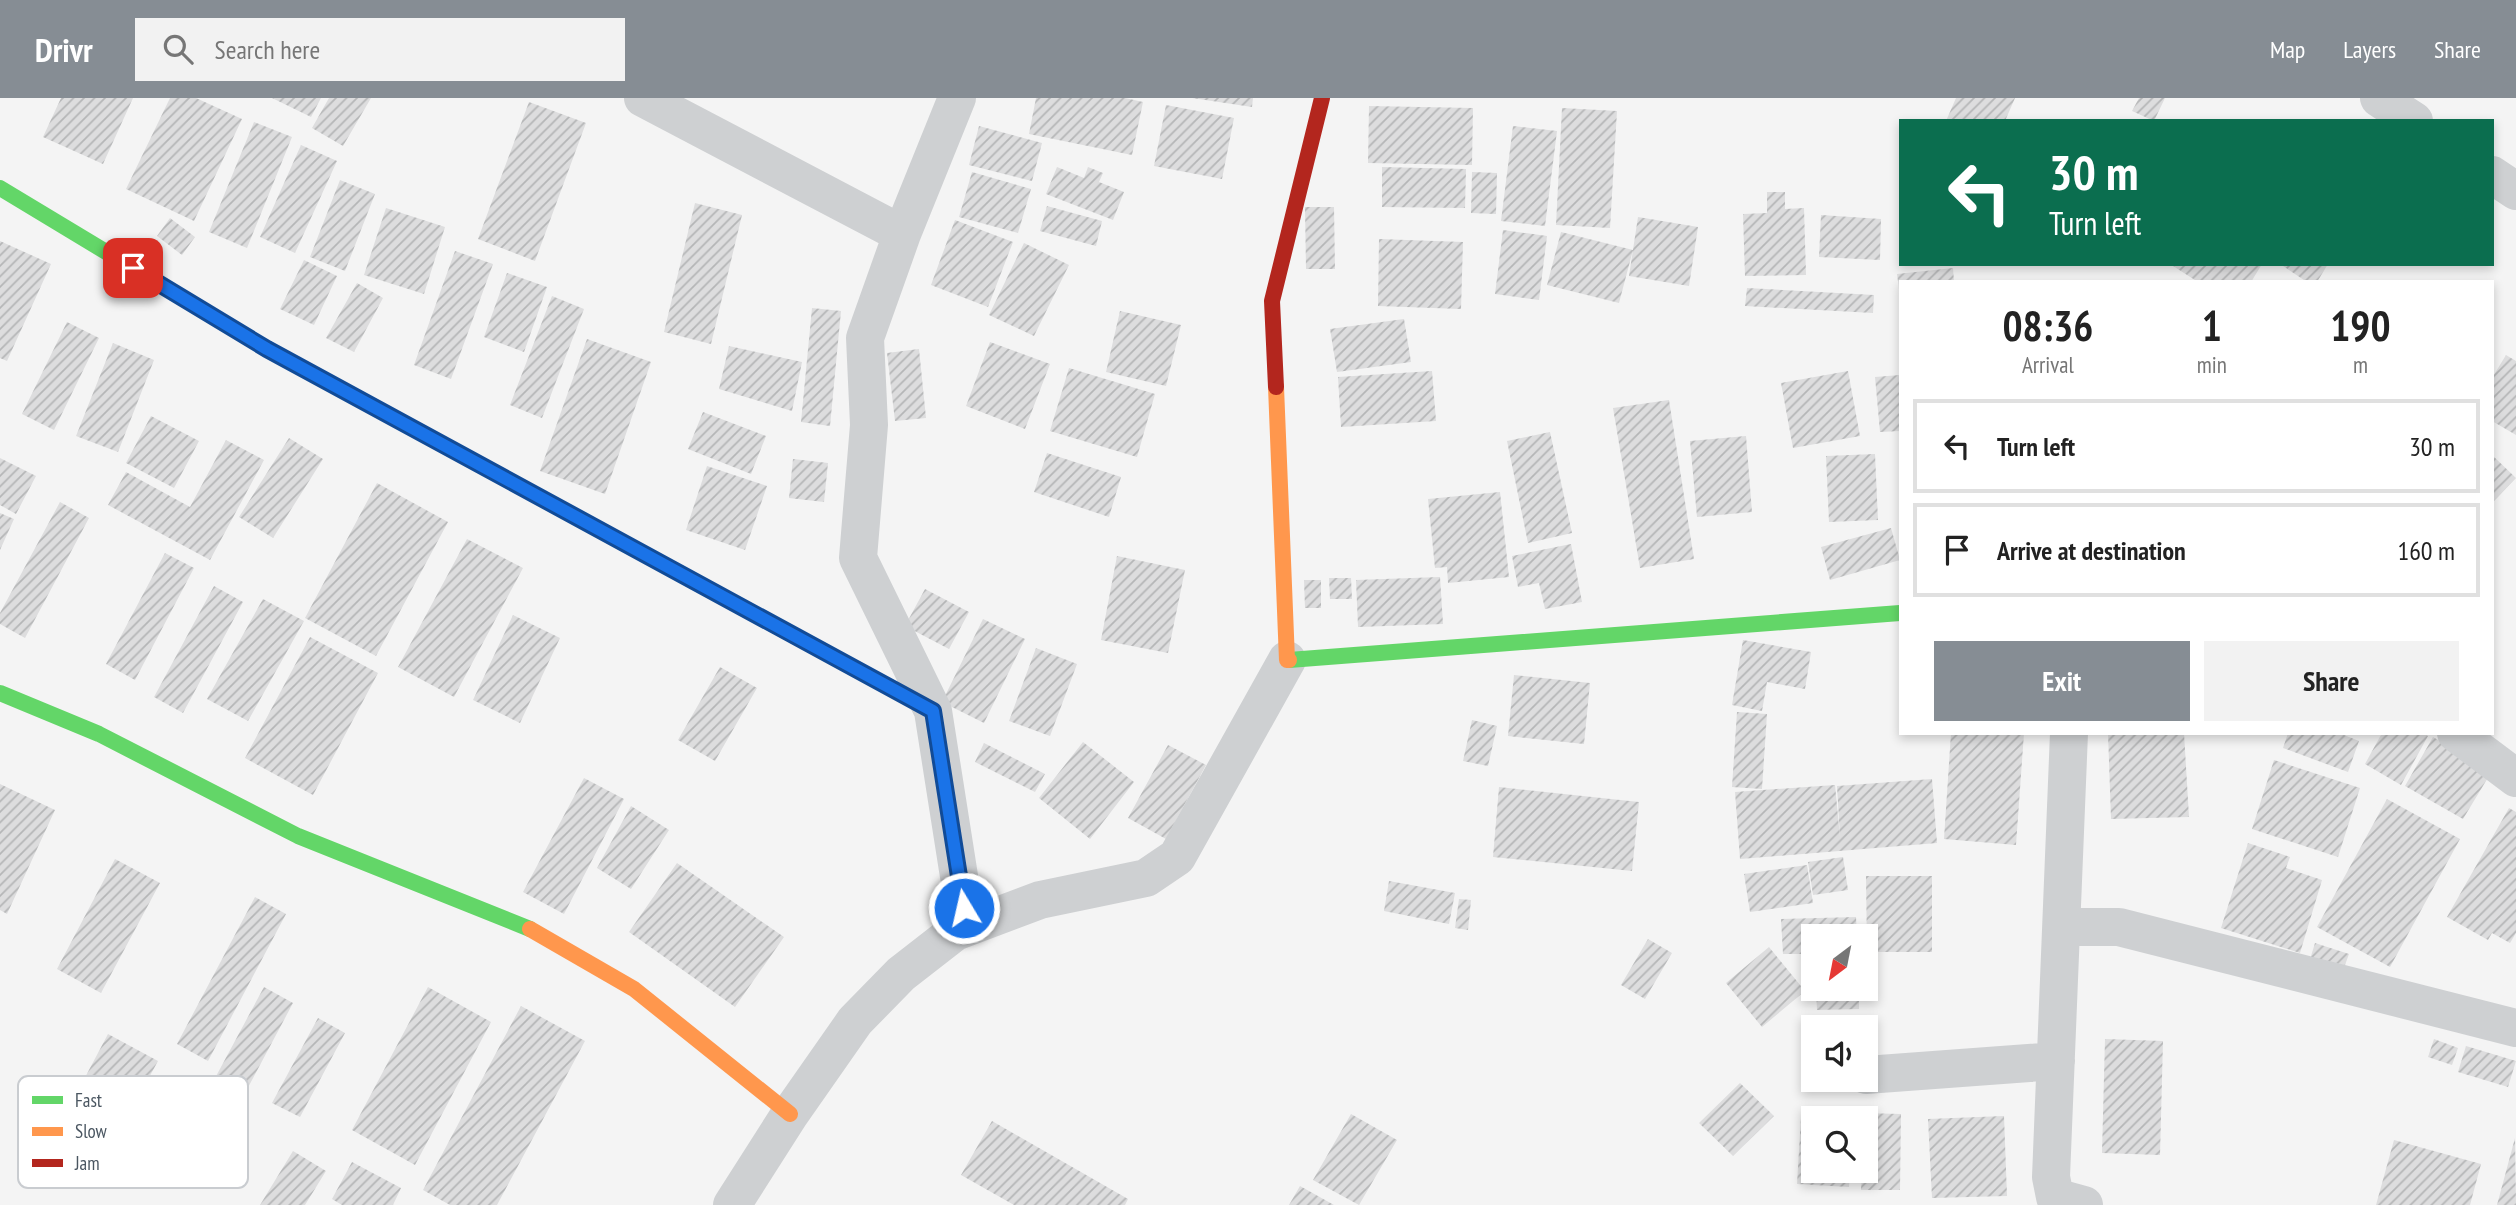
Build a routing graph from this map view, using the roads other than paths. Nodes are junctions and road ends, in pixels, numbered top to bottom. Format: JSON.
{"nodes":[{"id":1,"x":643,"y":98,"type":"edge"},
{"id":2,"x":957,"y":98,"type":"edge"},
{"id":3,"x":1322,"y":98,"type":"edge"},
{"id":4,"x":2379,"y":98,"type":"edge"},
{"id":5,"x":2411,"y":119,"type":"edge"},
{"id":6,"x":2494,"y":176,"type":"edge"},
{"id":7,"x":0,"y":188,"type":"edge"},
{"id":8,"x":2516,"y":191,"type":"edge"},
{"id":9,"x":902,"y":234,"type":"junction"},
{"id":10,"x":1899,"y":613,"type":"edge"},
{"id":11,"x":1287,"y":660,"type":"junction"},
{"id":12,"x":0,"y":693,"type":"edge"},
{"id":13,"x":933,"y":711,"type":"junction"},
{"id":14,"x":2068,"y":735,"type":"edge"},
{"id":15,"x":2459,"y":735,"type":"edge"},
{"id":16,"x":2516,"y":778,"type":"edge"},
{"id":17,"x":2062,"y":927,"type":"junction"},
{"id":18,"x":955,"y":932,"type":"junction"},
{"id":19,"x":2516,"y":1028,"type":"edge"},
{"id":20,"x":2056,"y":1061,"type":"junction"},
{"id":21,"x":1878,"y":1074,"type":"edge"},
{"id":22,"x":790,"y":1114,"type":"junction"},
{"id":23,"x":732,"y":1205,"type":"edge"},
{"id":24,"x":2084,"y":1205,"type":"edge"}],
"edges":[{"from":1,"to":9,"type":"street"},
{"from":2,"to":9,"type":"street"},
{"from":3,"to":11,"type":"street"},
{"from":4,"to":5,"type":"street"},
{"from":6,"to":8,"type":"street"},
{"from":7,"to":13,"type":"street"},
{"from":9,"to":13,"type":"street"},
{"from":10,"to":11,"type":"street"},
{"from":11,"to":18,"type":"street"},
{"from":12,"to":22,"type":"street"},
{"from":13,"to":18,"type":"street"},
{"from":14,"to":17,"type":"street"},
{"from":15,"to":16,"type":"street"},
{"from":17,"to":19,"type":"street"},
{"from":17,"to":20,"type":"street"},
{"from":18,"to":22,"type":"street"},
{"from":20,"to":21,"type":"street"},
{"from":20,"to":24,"type":"street"},
{"from":22,"to":23,"type":"street"}]}
